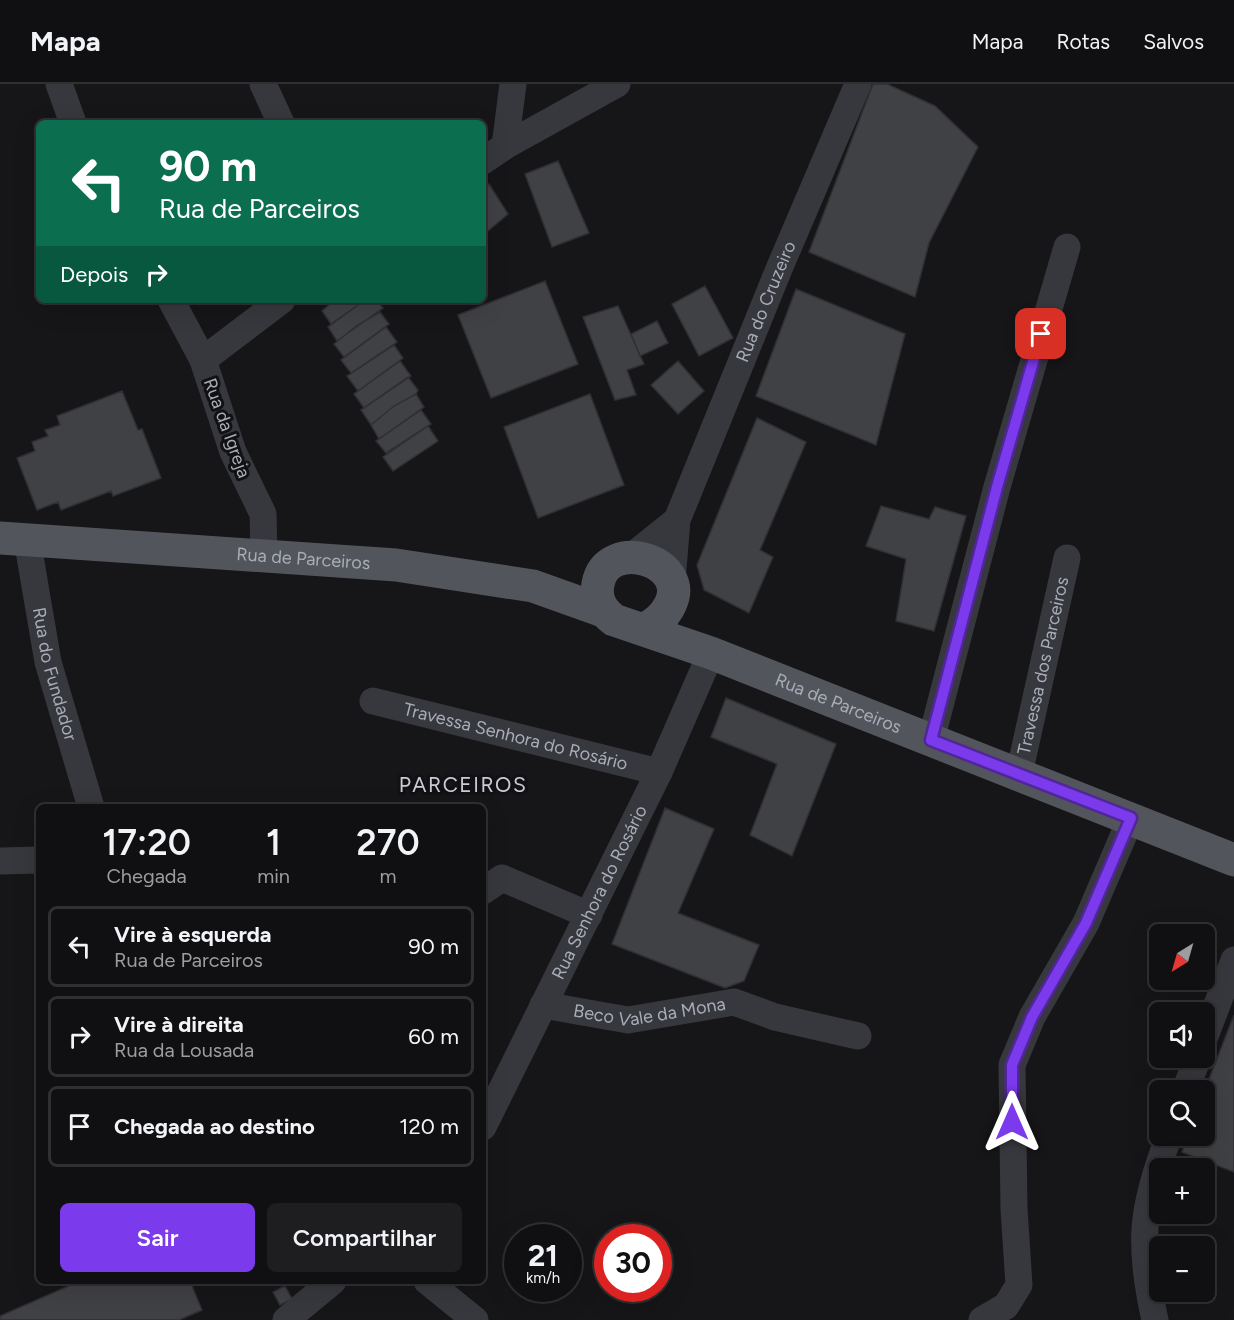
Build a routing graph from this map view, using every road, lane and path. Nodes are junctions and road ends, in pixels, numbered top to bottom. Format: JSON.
{"nodes":[{"id":1,"x":58,"y":84,"type":"edge"},
{"id":2,"x":263,"y":84,"type":"edge"},
{"id":3,"x":513,"y":84,"type":"edge"},
{"id":4,"x":617,"y":84,"type":"edge"},
{"id":5,"x":858,"y":84,"type":"edge"},
{"id":6,"x":72,"y":120,"type":"edge"},
{"id":7,"x":280,"y":120,"type":"edge"},
{"id":8,"x":494,"y":153,"type":"edge"},
{"id":9,"x":1067,"y":247,"type":"dead end"},
{"id":10,"x":173,"y":303,"type":"edge"},
{"id":11,"x":278,"y":303,"type":"edge"},
{"id":12,"x":203,"y":360,"type":"junction"},
{"id":13,"x":677,"y":520,"type":"junction"},
{"id":14,"x":14,"y":538,"type":"edge"},
{"id":15,"x":264,"y":556,"type":"junction"},
{"id":16,"x":1067,"y":558,"type":"dead end"},
{"id":17,"x":618,"y":562,"type":"junction"},
{"id":18,"x":533,"y":586,"type":"junction"},
{"id":19,"x":673,"y":590,"type":"junction"},
{"id":20,"x":603,"y":611,"type":"junction"},
{"id":21,"x":644,"y":630,"type":"junction"},
{"id":22,"x":711,"y":653,"type":"junction"},
{"id":23,"x":373,"y":701,"type":"dead end"},
{"id":24,"x":931,"y":740,"type":"junction"},
{"id":25,"x":659,"y":772,"type":"junction"},
{"id":26,"x":1019,"y":774,"type":"junction"},
{"id":27,"x":90,"y":804,"type":"edge"},
{"id":28,"x":1131,"y":818,"type":"junction"},
{"id":29,"x":36,"y":860,"type":"edge"},
{"id":30,"x":1234,"y":860,"type":"edge"},
{"id":31,"x":0,"y":861,"type":"edge"},
{"id":32,"x":486,"y":889,"type":"edge"},
{"id":33,"x":589,"y":915,"type":"junction"},
{"id":34,"x":1234,"y":960,"type":"edge"},
{"id":35,"x":543,"y":1005,"type":"junction"},
{"id":36,"x":1215,"y":1010,"type":"edge"},
{"id":37,"x":858,"y":1036,"type":"dead end"},
{"id":38,"x":486,"y":1121,"type":"edge"},
{"id":39,"x":1165,"y":1146,"type":"edge"},
{"id":40,"x":329,"y":1284,"type":"edge"},
{"id":41,"x":432,"y":1284,"type":"edge"},
{"id":42,"x":286,"y":1320,"type":"edge"},
{"id":43,"x":475,"y":1320,"type":"edge"},
{"id":44,"x":982,"y":1320,"type":"edge"},
{"id":45,"x":1155,"y":1320,"type":"edge"}],
"edges":[{"from":1,"to":6,"type":"street"},
{"from":2,"to":7,"type":"street"},
{"from":3,"to":8,"type":"street"},
{"from":4,"to":8,"type":"street"},
{"from":5,"to":13,"type":"street","name":"Rua do Cruzeiro"},
{"from":9,"to":24,"type":"street"},
{"from":10,"to":12,"type":"street"},
{"from":11,"to":12,"type":"street","name":"Rua da Igreja"},
{"from":12,"to":15,"type":"street","name":"Rua da Igreja"},
{"from":13,"to":17,"type":"street","name":"Rua do Cruzeiro"},
{"from":13,"to":19,"type":"street","name":"Rua do Cruzeiro"},
{"from":14,"to":15,"type":"main road","name":"Rua de Parceiros"},
{"from":14,"to":27,"type":"street","name":"Rua do Fundador"},
{"from":15,"to":18,"type":"main road","name":"Rua de Parceiros"},
{"from":16,"to":26,"type":"street","name":"Travessa dos Parceiros"},
{"from":17,"to":18,"type":"main road"},
{"from":17,"to":19,"type":"main road"},
{"from":17,"to":20,"type":"main road"},
{"from":18,"to":20,"type":"main road","name":"Rua de Parceiros"},
{"from":19,"to":21,"type":"main road"},
{"from":19,"to":22,"type":"main road"},
{"from":20,"to":21,"type":"main road"},
{"from":21,"to":22,"type":"main road","name":"Rua de Parceiros"},
{"from":22,"to":24,"type":"main road","name":"Rua de Parceiros"},
{"from":22,"to":25,"type":"street","name":"Rua Senhora do Rosário"},
{"from":23,"to":25,"type":"street","name":"Travessa Senhora do Rosário"},
{"from":24,"to":26,"type":"main road","name":"Rua de Parceiros"},
{"from":25,"to":33,"type":"street","name":"Rua Senhora do Rosário"},
{"from":26,"to":28,"type":"main road","name":"Rua de Parceiros"},
{"from":28,"to":30,"type":"main road","name":"Rua de Parceiros"},
{"from":28,"to":44,"type":"street"},
{"from":29,"to":31,"type":"street"},
{"from":32,"to":33,"type":"street"},
{"from":33,"to":35,"type":"street","name":"Rua Senhora do Rosário"},
{"from":34,"to":36,"type":"street"},
{"from":35,"to":37,"type":"street","name":"Beco Vale da Mona"},
{"from":35,"to":38,"type":"street","name":"Rua Senhora do Rosário"},
{"from":39,"to":45,"type":"street"},
{"from":40,"to":42,"type":"street"},
{"from":41,"to":43,"type":"street"}]}
